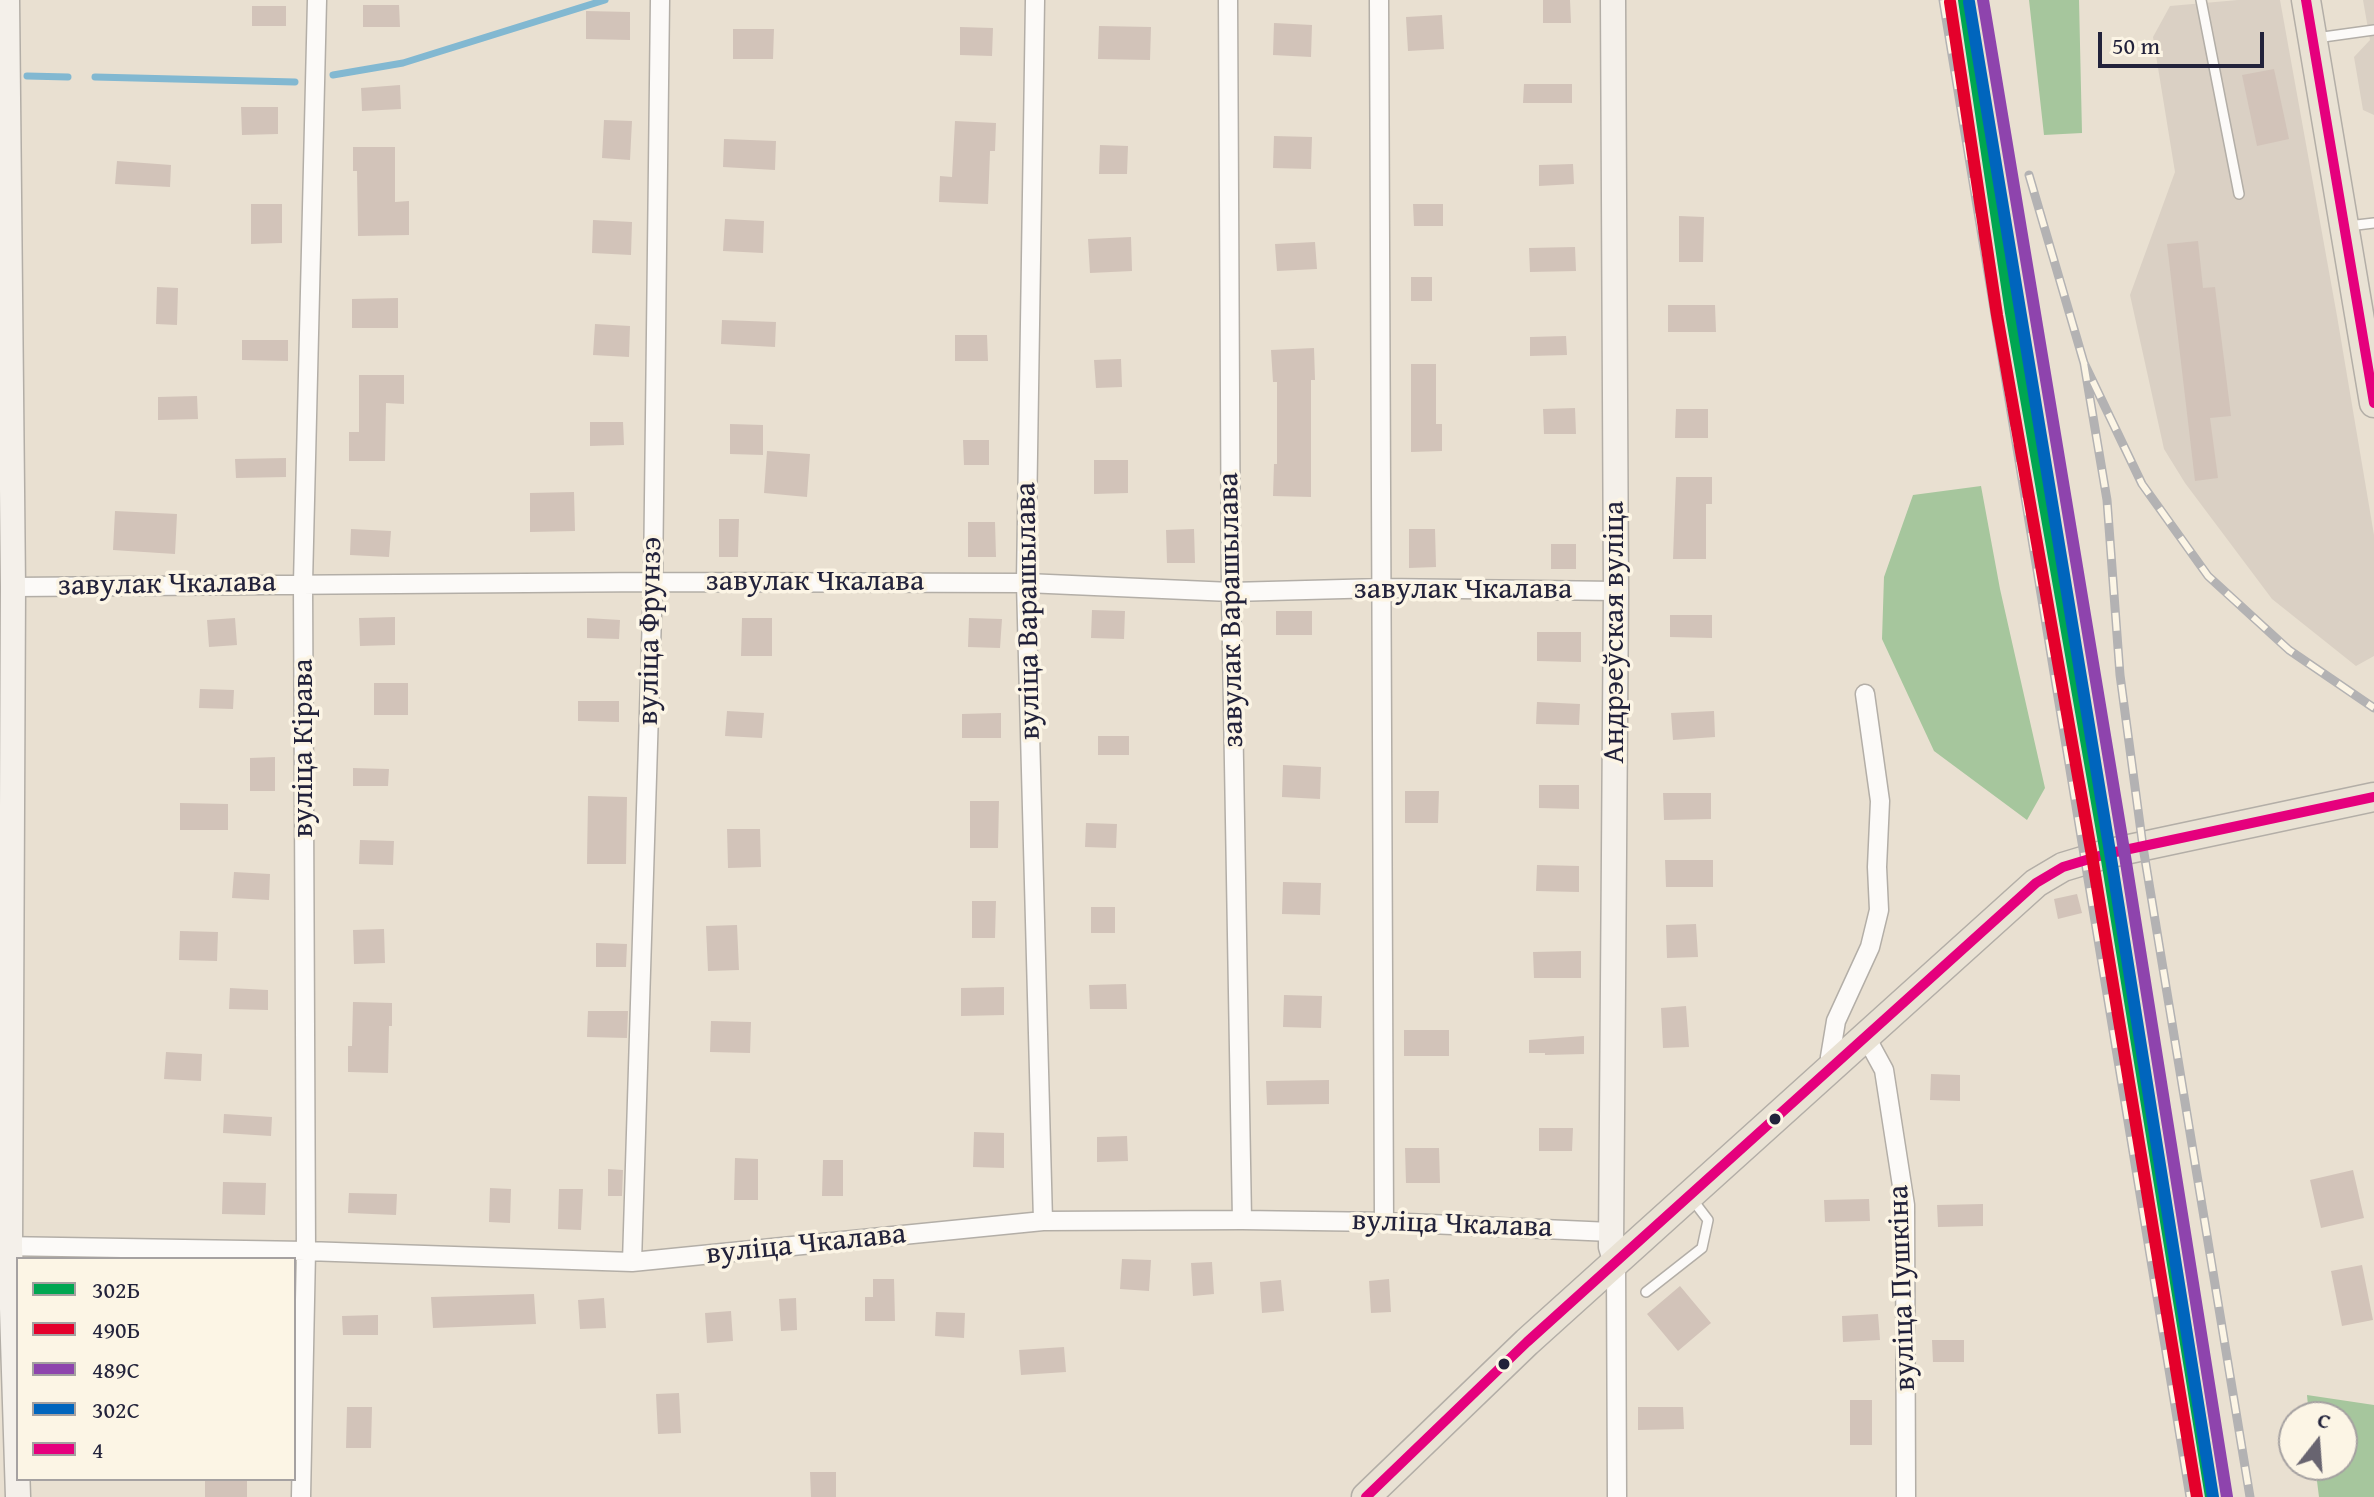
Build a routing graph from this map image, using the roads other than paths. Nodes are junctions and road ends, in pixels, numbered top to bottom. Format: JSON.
{"nodes":[{"id":1,"x":7,"y":0,"type":"edge"},
{"id":2,"x":317,"y":0,"type":"edge"},
{"id":3,"x":660,"y":0,"type":"edge"},
{"id":4,"x":1035,"y":0,"type":"edge"},
{"id":5,"x":1228,"y":0,"type":"edge"},
{"id":6,"x":1379,"y":0,"type":"edge"},
{"id":7,"x":1613,"y":0,"type":"edge"},
{"id":8,"x":2201,"y":0,"type":"edge"},
{"id":9,"x":2306,"y":0,"type":"edge"},
{"id":10,"x":2374,"y":30,"type":"edge"},
{"id":11,"x":2313,"y":39,"type":"junction"},
{"id":12,"x":3,"y":47,"type":"edge"},
{"id":13,"x":2239,"y":194,"type":"dead end"},
{"id":14,"x":2374,"y":223,"type":"edge"},
{"id":15,"x":2344,"y":227,"type":"junction"},
{"id":16,"x":2373,"y":386,"type":"edge"},
{"id":17,"x":653,"y":582,"type":"junction"},
{"id":18,"x":303,"y":583,"type":"junction"},
{"id":19,"x":1026,"y":583,"type":"junction"},
{"id":20,"x":13,"y":587,"type":"junction"},
{"id":21,"x":1381,"y":588,"type":"junction"},
{"id":22,"x":1616,"y":591,"type":"junction"},
{"id":23,"x":1231,"y":592,"type":"junction"},
{"id":24,"x":1865,"y":694,"type":"dead end"},
{"id":25,"x":6,"y":696,"type":"edge"},
{"id":26,"x":2374,"y":797,"type":"edge"},
{"id":27,"x":1866,"y":1037,"type":"junction"},
{"id":28,"x":1834,"y":1066,"type":"junction"},
{"id":29,"x":1690,"y":1196,"type":"junction"},
{"id":30,"x":1242,"y":1220,"type":"junction"},
{"id":31,"x":1043,"y":1221,"type":"junction"},
{"id":32,"x":1384,"y":1222,"type":"junction"},
{"id":33,"x":1611,"y":1232,"type":"junction"},
{"id":34,"x":5,"y":1246,"type":"edge"},
{"id":35,"x":306,"y":1251,"type":"junction"},
{"id":36,"x":632,"y":1262,"type":"junction"},
{"id":37,"x":1616,"y":1263,"type":"junction"},
{"id":38,"x":1646,"y":1292,"type":"dead end"},
{"id":39,"x":16,"y":1458,"type":"edge"},
{"id":40,"x":301,"y":1497,"type":"edge"},
{"id":41,"x":1366,"y":1497,"type":"edge"},
{"id":42,"x":1617,"y":1497,"type":"edge"},
{"id":43,"x":1906,"y":1497,"type":"edge"}],
"edges":[{"from":1,"to":12,"type":"street"},
{"from":2,"to":18,"type":"street","name":"вуліца Кірава"},
{"from":3,"to":17,"type":"street","name":"вуліца Фрунзэ"},
{"from":4,"to":19,"type":"street","name":"вуліца Варашылава"},
{"from":5,"to":23,"type":"street","name":"завулак Варашылава"},
{"from":6,"to":21,"type":"street"},
{"from":7,"to":22,"type":"street","name":"Андрэеўская вуліца"},
{"from":8,"to":13,"type":"lane"},
{"from":9,"to":11,"type":"main road"},
{"from":10,"to":11,"type":"lane"},
{"from":11,"to":15,"type":"main road"},
{"from":12,"to":20,"type":"street"},
{"from":14,"to":15,"type":"lane"},
{"from":15,"to":16,"type":"main road"},
{"from":17,"to":18,"type":"street","name":"завулак Чкалава"},
{"from":17,"to":19,"type":"street","name":"завулак Чкалава"},
{"from":17,"to":36,"type":"street","name":"вуліца Фрунзэ"},
{"from":18,"to":20,"type":"street","name":"завулак Чкалава"},
{"from":18,"to":35,"type":"street","name":"вуліца Кірава"},
{"from":19,"to":23,"type":"street","name":"завулак Чкалава"},
{"from":19,"to":31,"type":"street","name":"вуліца Варашылава"},
{"from":20,"to":25,"type":"street"},
{"from":21,"to":22,"type":"street","name":"завулак Чкалава"},
{"from":21,"to":23,"type":"street","name":"завулак Чкалава"},
{"from":21,"to":32,"type":"street"},
{"from":22,"to":33,"type":"street","name":"Андрэеўская вуліца"},
{"from":23,"to":30,"type":"street","name":"завулак Варашылава"},
{"from":24,"to":28,"type":"street"},
{"from":25,"to":34,"type":"street"},
{"from":26,"to":27,"type":"main road"},
{"from":27,"to":28,"type":"main road"},
{"from":27,"to":43,"type":"street","name":"вуліца Пушкіна"},
{"from":28,"to":29,"type":"main road"},
{"from":29,"to":37,"type":"main road"},
{"from":29,"to":38,"type":"lane"},
{"from":30,"to":31,"type":"street","name":"вуліца Чкалава"},
{"from":30,"to":32,"type":"street","name":"вуліца Чкалава"},
{"from":31,"to":36,"type":"street","name":"вуліца Чкалава"},
{"from":32,"to":33,"type":"street","name":"вуліца Чкалава"},
{"from":33,"to":37,"type":"street","name":"Андрэеўская вуліца"},
{"from":34,"to":35,"type":"street","name":"вуліца Чкалава"},
{"from":34,"to":39,"type":"street"},
{"from":35,"to":36,"type":"street","name":"вуліца Чкалава"},
{"from":35,"to":40,"type":"street","name":"вуліца Кірава"},
{"from":37,"to":41,"type":"main road"},
{"from":37,"to":42,"type":"street"}]}
